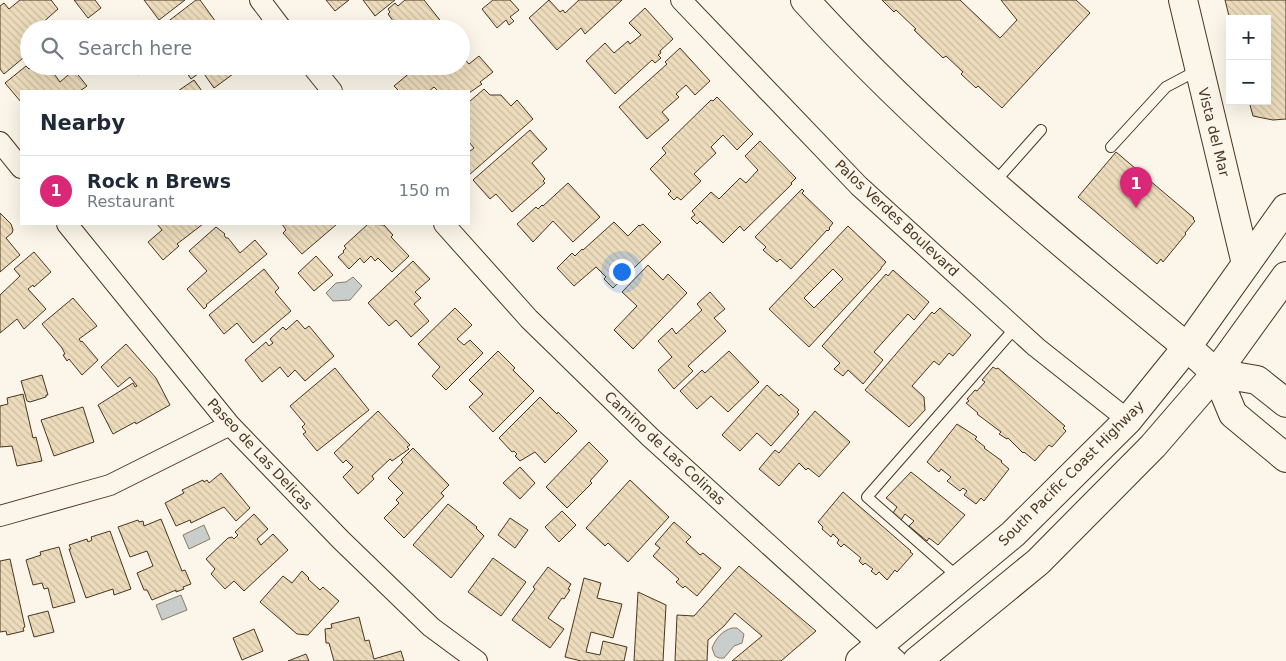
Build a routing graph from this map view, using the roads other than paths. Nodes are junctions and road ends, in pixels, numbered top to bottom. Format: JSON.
{"nodes":[{"id":1,"x":260,"y":0,"type":"edge"},
{"id":2,"x":681,"y":0,"type":"edge"},
{"id":3,"x":804,"y":0,"type":"edge"},
{"id":4,"x":1183,"y":0,"type":"edge"},
{"id":5,"x":275,"y":20,"type":"edge"},
{"id":6,"x":1199,"y":69,"type":"junction"},
{"id":7,"x":319,"y":75,"type":"edge"},
{"id":8,"x":331,"y":90,"type":"edge"},
{"id":9,"x":1041,"y":130,"type":"dead end"},
{"id":10,"x":0,"y":142,"type":"edge"},
{"id":11,"x":1111,"y":147,"type":"dead end"},
{"id":12,"x":20,"y":167,"type":"edge"},
{"id":13,"x":993,"y":185,"type":"junction"},
{"id":14,"x":1286,"y":208,"type":"edge"},
{"id":15,"x":69,"y":225,"type":"edge"},
{"id":16,"x":445,"y":225,"type":"edge"},
{"id":17,"x":1246,"y":264,"type":"junction"},
{"id":18,"x":1286,"y":276,"type":"edge"},
{"id":19,"x":1016,"y":328,"type":"junction"},
{"id":20,"x":1187,"y":347,"type":"junction"},
{"id":21,"x":1216,"y":373,"type":"junction"},
{"id":22,"x":1286,"y":402,"type":"edge"},
{"id":23,"x":1128,"y":420,"type":"junction"},
{"id":24,"x":230,"y":425,"type":"junction"},
{"id":25,"x":1286,"y":458,"type":"edge"},
{"id":26,"x":0,"y":516,"type":"edge"},
{"id":27,"x":960,"y":579,"type":"junction"},
{"id":28,"x":879,"y":656,"type":"edge"},
{"id":29,"x":477,"y":661,"type":"edge"},
{"id":30,"x":917,"y":661,"type":"edge"}],
"edges":[{"from":1,"to":5,"type":"street"},
{"from":2,"to":19,"type":"street","name":"Palos Verdes Boulevard"},
{"from":3,"to":13,"type":"main road"},
{"from":4,"to":6,"type":"main road","name":"Vista del Mar"},
{"from":6,"to":11,"type":"lane"},
{"from":6,"to":17,"type":"main road","name":"Vista del Mar"},
{"from":7,"to":8,"type":"street"},
{"from":9,"to":13,"type":"lane"},
{"from":10,"to":12,"type":"street"},
{"from":13,"to":20,"type":"main road"},
{"from":14,"to":17,"type":"main road","name":"South Pacific Coast Highway"},
{"from":15,"to":24,"type":"street","name":"Paseo de Las Delicas"},
{"from":16,"to":28,"type":"street","name":"Camino de Las Colinas"},
{"from":17,"to":20,"type":"main road","name":"South Pacific Coast Highway"},
{"from":18,"to":21,"type":"main road"},
{"from":19,"to":23,"type":"street","name":"Palos Verdes Boulevard"},
{"from":19,"to":27,"type":"lane"},
{"from":20,"to":21,"type":"main road"},
{"from":20,"to":23,"type":"main road","name":"South Pacific Coast Highway"},
{"from":21,"to":22,"type":"main road"},
{"from":21,"to":25,"type":"main road"},
{"from":21,"to":30,"type":"main road"},
{"from":23,"to":27,"type":"main road","name":"South Pacific Coast Highway"},
{"from":24,"to":26,"type":"street"},
{"from":24,"to":29,"type":"street","name":"Paseo de Las Delicas"},
{"from":27,"to":28,"type":"main road","name":"South Pacific Coast Highway"}]}
